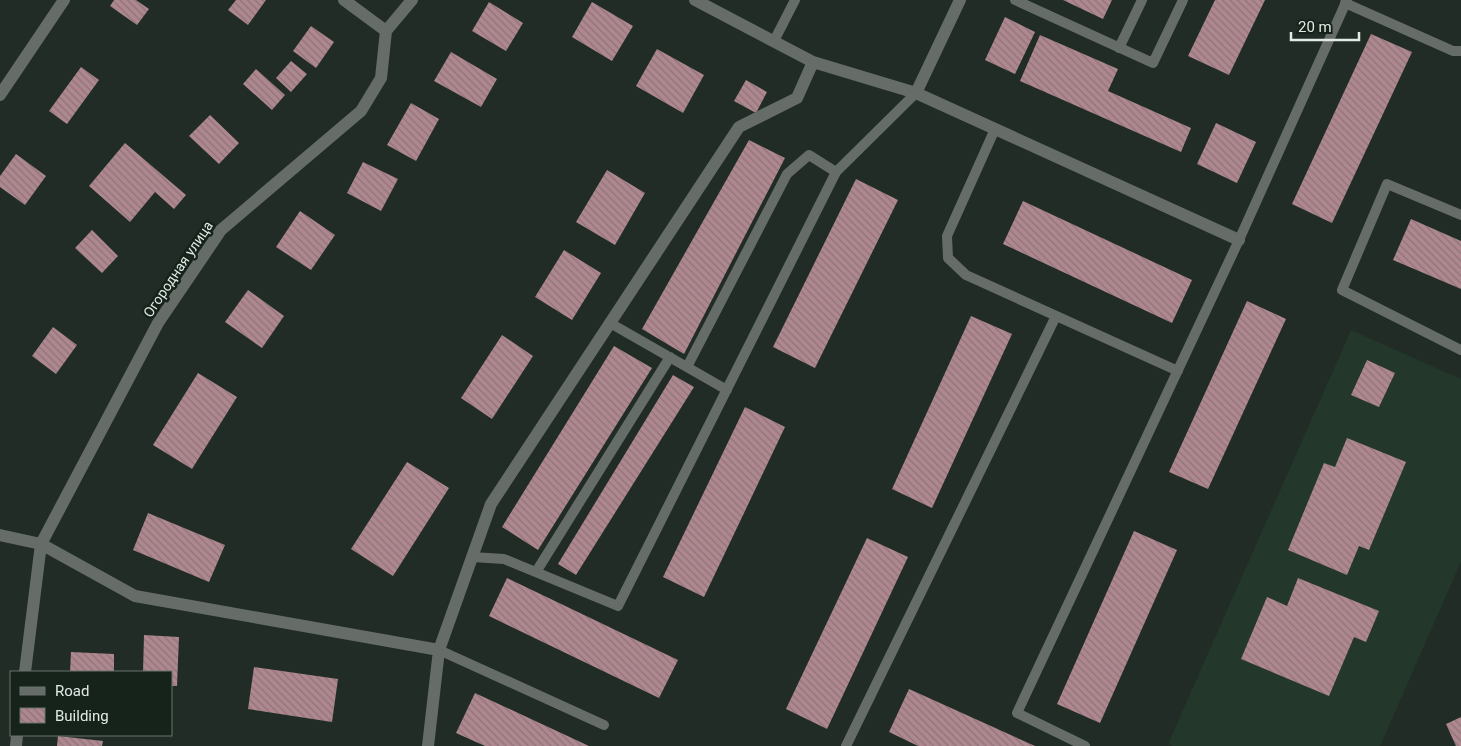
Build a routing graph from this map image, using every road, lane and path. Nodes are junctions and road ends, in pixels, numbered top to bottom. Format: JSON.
{"nodes":[{"id":1,"x":64,"y":0,"type":"edge"},
{"id":2,"x":344,"y":0,"type":"edge"},
{"id":3,"x":412,"y":0,"type":"edge"},
{"id":4,"x":695,"y":0,"type":"edge"},
{"id":5,"x":795,"y":0,"type":"edge"},
{"id":6,"x":960,"y":0,"type":"edge"},
{"id":7,"x":1015,"y":0,"type":"edge"},
{"id":8,"x":1142,"y":0,"type":"edge"},
{"id":9,"x":1183,"y":0,"type":"edge"},
{"id":10,"x":1346,"y":1,"type":"edge"},
{"id":11,"x":386,"y":32,"type":"junction"},
{"id":12,"x":774,"y":42,"type":"junction"},
{"id":13,"x":1119,"y":48,"type":"junction"},
{"id":14,"x":1461,"y":51,"type":"edge"},
{"id":15,"x":813,"y":62,"type":"junction"},
{"id":16,"x":916,"y":93,"type":"junction"},
{"id":17,"x":0,"y":95,"type":"edge"},
{"id":18,"x":995,"y":129,"type":"junction"},
{"id":19,"x":836,"y":172,"type":"junction"},
{"id":20,"x":1461,"y":215,"type":"edge"},
{"id":21,"x":1239,"y":240,"type":"junction"},
{"id":22,"x":1056,"y":316,"type":"junction"},
{"id":23,"x":610,"y":323,"type":"junction"},
{"id":24,"x":1461,"y":350,"type":"edge"},
{"id":25,"x":670,"y":358,"type":"junction"},
{"id":26,"x":688,"y":367,"type":"junction"},
{"id":27,"x":1178,"y":371,"type":"junction"},
{"id":28,"x":727,"y":390,"type":"junction"},
{"id":29,"x":0,"y":535,"type":"edge"},
{"id":30,"x":41,"y":544,"type":"junction"},
{"id":31,"x":472,"y":557,"type":"junction"},
{"id":32,"x":536,"y":572,"type":"junction"},
{"id":33,"x":439,"y":650,"type":"junction"},
{"id":34,"x":25,"y":671,"type":"edge"},
{"id":35,"x":604,"y":725,"type":"dead end"},
{"id":36,"x":428,"y":746,"type":"edge"},
{"id":37,"x":846,"y":746,"type":"edge"},
{"id":38,"x":1085,"y":746,"type":"edge"}],
"edges":[{"from":1,"to":17,"type":"street"},
{"from":2,"to":11,"type":"street"},
{"from":3,"to":11,"type":"street"},
{"from":4,"to":12,"type":"street"},
{"from":5,"to":12,"type":"lane"},
{"from":6,"to":16,"type":"street"},
{"from":7,"to":13,"type":"lane"},
{"from":8,"to":13,"type":"lane"},
{"from":9,"to":13,"type":"lane"},
{"from":10,"to":14,"type":"lane"},
{"from":10,"to":21,"type":"lane"},
{"from":11,"to":30,"type":"street","name":"Огородная улица"},
{"from":12,"to":15,"type":"street"},
{"from":15,"to":16,"type":"street"},
{"from":15,"to":23,"type":"street"},
{"from":16,"to":18,"type":"street"},
{"from":16,"to":19,"type":"lane"},
{"from":18,"to":21,"type":"street"},
{"from":18,"to":22,"type":"lane"},
{"from":19,"to":26,"type":"lane"},
{"from":19,"to":28,"type":"lane"},
{"from":20,"to":24,"type":"lane"},
{"from":21,"to":27,"type":"lane"},
{"from":22,"to":27,"type":"lane"},
{"from":22,"to":37,"type":"lane"},
{"from":23,"to":25,"type":"lane"},
{"from":23,"to":31,"type":"street"},
{"from":25,"to":26,"type":"lane"},
{"from":25,"to":32,"type":"lane"},
{"from":26,"to":28,"type":"lane"},
{"from":27,"to":38,"type":"lane"},
{"from":28,"to":32,"type":"lane"},
{"from":29,"to":30,"type":"street"},
{"from":30,"to":33,"type":"street"},
{"from":30,"to":34,"type":"street"},
{"from":31,"to":32,"type":"lane"},
{"from":31,"to":33,"type":"street"},
{"from":33,"to":35,"type":"lane"},
{"from":33,"to":36,"type":"street"}]}
